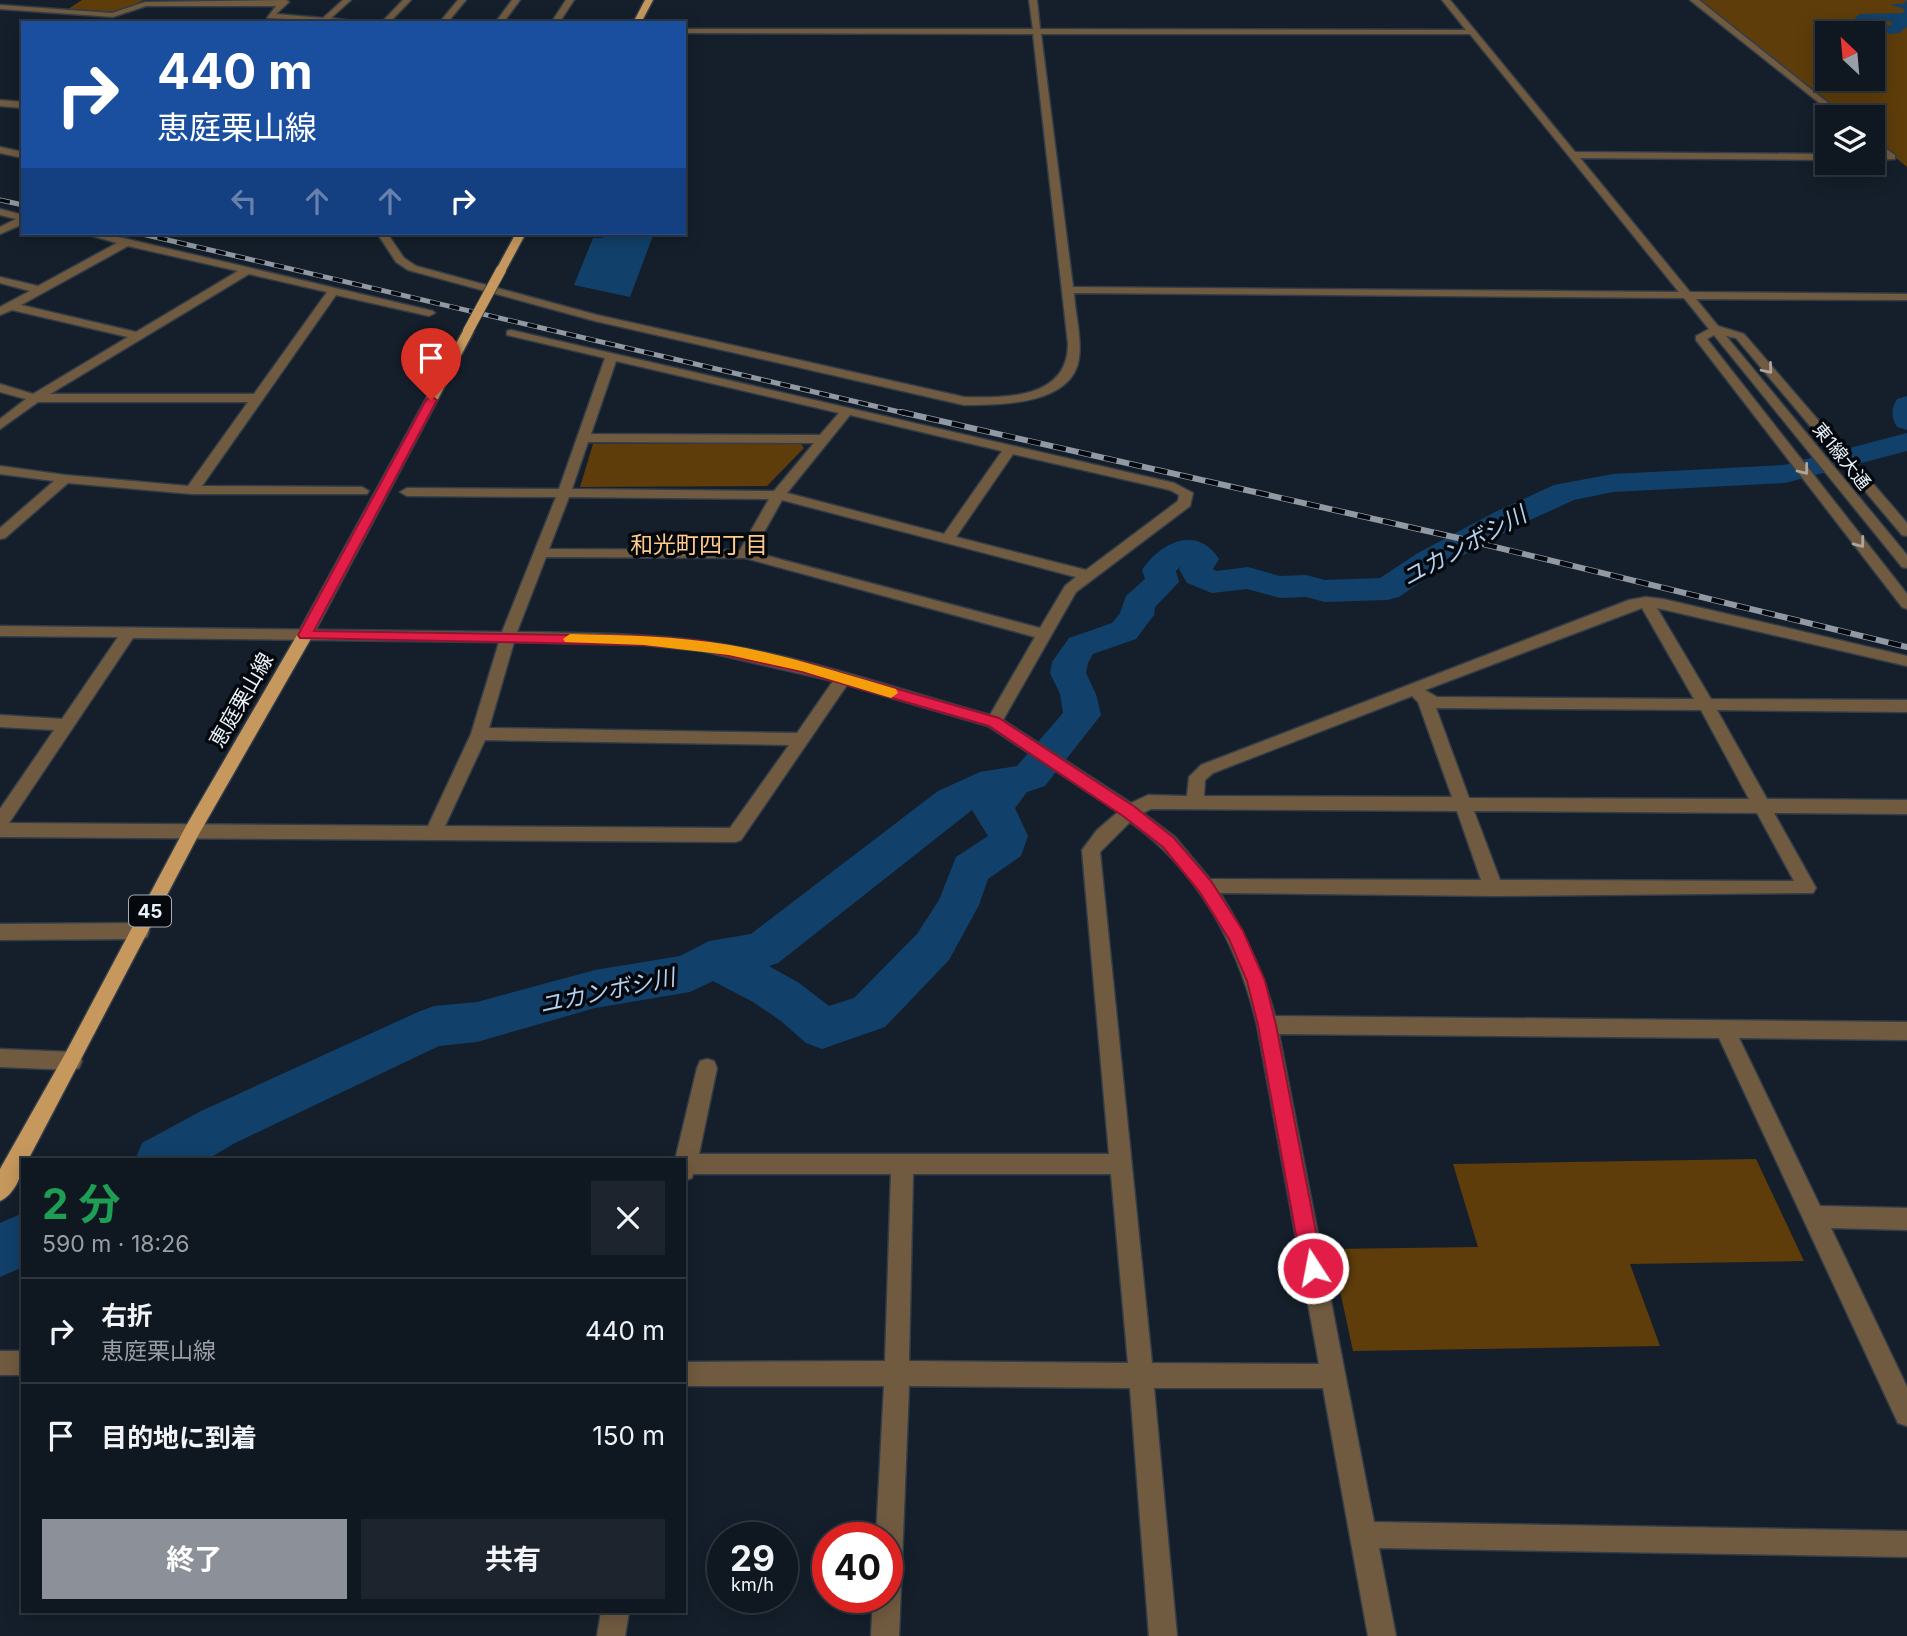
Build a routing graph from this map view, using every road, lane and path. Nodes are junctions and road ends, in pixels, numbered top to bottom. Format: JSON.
{"nodes":[{"id":1,"x":14,"y":0,"type":"edge"},
{"id":2,"x":75,"y":0,"type":"edge"},
{"id":3,"x":347,"y":0,"type":"edge"},
{"id":4,"x":407,"y":0,"type":"edge"},
{"id":5,"x":462,"y":0,"type":"edge"},
{"id":6,"x":516,"y":0,"type":"edge"},
{"id":7,"x":570,"y":0,"type":"edge"},
{"id":8,"x":649,"y":0,"type":"edge"},
{"id":9,"x":1032,"y":0,"type":"edge"},
{"id":10,"x":1446,"y":0,"type":"edge"},
{"id":11,"x":1694,"y":0,"type":"edge"},
{"id":12,"x":286,"y":2,"type":"edge"},
{"id":13,"x":1,"y":7,"type":"edge"},
{"id":14,"x":58,"y":11,"type":"junction"},
{"id":15,"x":325,"y":20,"type":"junction"},
{"id":16,"x":338,"y":21,"type":"edge"},
{"id":17,"x":387,"y":21,"type":"edge"},
{"id":18,"x":445,"y":21,"type":"edge"},
{"id":19,"x":500,"y":21,"type":"edge"},
{"id":20,"x":556,"y":21,"type":"edge"},
{"id":21,"x":638,"y":21,"type":"edge"},
{"id":22,"x":1036,"y":30,"type":"junction"},
{"id":23,"x":686,"y":31,"type":"edge"},
{"id":24,"x":1472,"y":32,"type":"junction"},
{"id":25,"x":0,"y":103,"type":"edge"},
{"id":26,"x":21,"y":105,"type":"edge"},
{"id":27,"x":1827,"y":105,"type":"edge"},
{"id":28,"x":0,"y":150,"type":"edge"},
{"id":29,"x":21,"y":155,"type":"edge"},
{"id":30,"x":1574,"y":155,"type":"junction"},
{"id":31,"x":1815,"y":157,"type":"edge"},
{"id":32,"x":0,"y":212,"type":"edge"},
{"id":33,"x":21,"y":218,"type":"edge"},
{"id":34,"x":21,"y":220,"type":"edge"},
{"id":35,"x":0,"y":230,"type":"edge"},
{"id":36,"x":96,"y":235,"type":"edge"},
{"id":37,"x":383,"y":235,"type":"edge"},
{"id":38,"x":520,"y":235,"type":"edge"},
{"id":39,"x":127,"y":242,"type":"junction"},
{"id":40,"x":246,"y":271,"type":"junction"},
{"id":41,"x":0,"y":281,"type":"edge"},
{"id":42,"x":40,"y":290,"type":"junction"},
{"id":43,"x":333,"y":290,"type":"junction"},
{"id":44,"x":1068,"y":290,"type":"junction"},
{"id":45,"x":1687,"y":295,"type":"junction"},
{"id":46,"x":1907,"y":297,"type":"edge"},
{"id":47,"x":5,"y":309,"type":"edge"},
{"id":48,"x":429,"y":313,"type":"dead end"},
{"id":49,"x":1717,"y":329,"type":"junction"},
{"id":50,"x":512,"y":333,"type":"dead end"},
{"id":51,"x":138,"y":336,"type":"junction"},
{"id":52,"x":612,"y":355,"type":"junction"},
{"id":53,"x":0,"y":388,"type":"edge"},
{"id":54,"x":34,"y":397,"type":"junction"},
{"id":55,"x":258,"y":398,"type":"junction"},
{"id":56,"x":847,"y":411,"type":"junction"},
{"id":57,"x":0,"y":425,"type":"edge"},
{"id":58,"x":583,"y":438,"type":"junction"},
{"id":59,"x":824,"y":439,"type":"junction"},
{"id":60,"x":1010,"y":449,"type":"junction"},
{"id":61,"x":0,"y":470,"type":"edge"},
{"id":62,"x":65,"y":479,"type":"junction"},
{"id":63,"x":191,"y":490,"type":"junction"},
{"id":64,"x":362,"y":491,"type":"dead end"},
{"id":65,"x":407,"y":492,"type":"dead end"},
{"id":66,"x":564,"y":494,"type":"junction"},
{"id":67,"x":778,"y":495,"type":"junction"},
{"id":68,"x":1907,"y":532,"type":"edge"},
{"id":69,"x":0,"y":535,"type":"edge"},
{"id":70,"x":947,"y":539,"type":"junction"},
{"id":71,"x":541,"y":554,"type":"junction"},
{"id":72,"x":745,"y":554,"type":"junction"},
{"id":73,"x":1907,"y":564,"type":"edge"},
{"id":74,"x":1086,"y":575,"type":"junction"},
{"id":75,"x":1646,"y":602,"type":"junction"},
{"id":76,"x":1907,"y":604,"type":"edge"},
{"id":77,"x":0,"y":631,"type":"edge"},
{"id":78,"x":128,"y":634,"type":"junction"},
{"id":79,"x":1044,"y":634,"type":"junction"},
{"id":80,"x":305,"y":635,"type":"junction"},
{"id":81,"x":508,"y":637,"type":"junction"},
{"id":82,"x":1907,"y":661,"type":"edge"},
{"id":83,"x":844,"y":678,"type":"junction"},
{"id":84,"x":1420,"y":695,"type":"junction"},
{"id":85,"x":1706,"y":705,"type":"junction"},
{"id":86,"x":1907,"y":705,"type":"edge"},
{"id":87,"x":0,"y":721,"type":"edge"},
{"id":88,"x":994,"y":722,"type":"junction"},
{"id":89,"x":68,"y":725,"type":"junction"},
{"id":90,"x":479,"y":734,"type":"junction"},
{"id":91,"x":804,"y":739,"type":"junction"},
{"id":92,"x":1195,"y":802,"type":"junction"},
{"id":93,"x":1462,"y":804,"type":"junction"},
{"id":94,"x":1763,"y":807,"type":"junction"},
{"id":95,"x":1907,"y":807,"type":"edge"},
{"id":96,"x":1129,"y":811,"type":"junction"},
{"id":97,"x":0,"y":823,"type":"edge"},
{"id":98,"x":0,"y":830,"type":"edge"},
{"id":99,"x":192,"y":831,"type":"junction"},
{"id":100,"x":434,"y":832,"type":"junction"},
{"id":101,"x":1205,"y":886,"type":"junction"},
{"id":102,"x":1494,"y":889,"type":"junction"},
{"id":103,"x":140,"y":931,"type":"junction"},
{"id":104,"x":0,"y":932,"type":"edge"},
{"id":105,"x":1267,"y":1025,"type":"junction"},
{"id":106,"x":1725,"y":1030,"type":"junction"},
{"id":107,"x":1907,"y":1031,"type":"edge"},
{"id":108,"x":0,"y":1058,"type":"edge"},
{"id":109,"x":72,"y":1061,"type":"junction"},
{"id":110,"x":707,"y":1068,"type":"dead end"},
{"id":111,"x":686,"y":1162,"type":"edge"},
{"id":112,"x":902,"y":1163,"type":"junction"},
{"id":113,"x":1120,"y":1164,"type":"junction"},
{"id":114,"x":686,"y":1167,"type":"edge"},
{"id":115,"x":0,"y":1190,"type":"edge"},
{"id":116,"x":1813,"y":1217,"type":"junction"},
{"id":117,"x":1907,"y":1219,"type":"edge"},
{"id":118,"x":0,"y":1363,"type":"edge"},
{"id":119,"x":21,"y":1363,"type":"edge"},
{"id":120,"x":897,"y":1371,"type":"junction"},
{"id":121,"x":686,"y":1374,"type":"edge"},
{"id":122,"x":1333,"y":1376,"type":"junction"},
{"id":123,"x":1141,"y":1377,"type":"junction"},
{"id":124,"x":1907,"y":1414,"type":"edge"},
{"id":125,"x":890,"y":1522,"type":"edge"},
{"id":126,"x":1362,"y":1535,"type":"junction"},
{"id":127,"x":1907,"y":1544,"type":"edge"},
{"id":128,"x":615,"y":1613,"type":"edge"},
{"id":129,"x":887,"y":1613,"type":"edge"},
{"id":130,"x":611,"y":1636,"type":"edge"},
{"id":131,"x":886,"y":1636,"type":"edge"},
{"id":132,"x":1163,"y":1636,"type":"edge"},
{"id":133,"x":1382,"y":1636,"type":"edge"}],
"edges":[{"from":1,"to":13,"type":"street"},
{"from":2,"to":14,"type":"street"},
{"from":3,"to":15,"type":"street"},
{"from":4,"to":17,"type":"street"},
{"from":5,"to":18,"type":"street"},
{"from":6,"to":19,"type":"street"},
{"from":7,"to":20,"type":"street"},
{"from":8,"to":21,"type":"main road"},
{"from":9,"to":22,"type":"street"},
{"from":10,"to":24,"type":"street","name":"東1線大通"},
{"from":11,"to":27,"type":"street"},
{"from":12,"to":14,"type":"street"},
{"from":12,"to":15,"type":"street"},
{"from":13,"to":14,"type":"street"},
{"from":15,"to":16,"type":"street"},
{"from":22,"to":23,"type":"street"},
{"from":22,"to":24,"type":"street"},
{"from":22,"to":44,"type":"street"},
{"from":24,"to":30,"type":"street","name":"東1線大通"},
{"from":25,"to":26,"type":"street"},
{"from":28,"to":29,"type":"street"},
{"from":30,"to":31,"type":"street"},
{"from":30,"to":45,"type":"street","name":"東1線大通"},
{"from":32,"to":33,"type":"street"},
{"from":34,"to":35,"type":"street"},
{"from":36,"to":39,"type":"street"},
{"from":37,"to":44,"type":"street"},
{"from":38,"to":80,"type":"main road","name":"恵庭栗山線","number":"45","bridge":true},
{"from":39,"to":40,"type":"street"},
{"from":39,"to":42,"type":"street"},
{"from":40,"to":43,"type":"street"},
{"from":40,"to":51,"type":"street"},
{"from":41,"to":42,"type":"street"},
{"from":42,"to":47,"type":"street"},
{"from":43,"to":48,"type":"street"},
{"from":43,"to":55,"type":"street"},
{"from":44,"to":45,"type":"street"},
{"from":45,"to":46,"type":"street"},
{"from":45,"to":49,"type":"street","name":"東1線大通"},
{"from":47,"to":51,"type":"street"},
{"from":49,"to":68,"type":"street","one_way":true},
{"from":49,"to":73,"type":"street","name":"東1線大通"},
{"from":49,"to":76,"type":"street","one_way":true},
{"from":50,"to":52,"type":"street"},
{"from":51,"to":54,"type":"street"},
{"from":52,"to":56,"type":"street"},
{"from":52,"to":58,"type":"street"},
{"from":53,"to":54,"type":"street"},
{"from":54,"to":55,"type":"street"},
{"from":54,"to":57,"type":"street"},
{"from":55,"to":63,"type":"street"},
{"from":56,"to":59,"type":"street"},
{"from":56,"to":60,"type":"street"},
{"from":58,"to":59,"type":"street"},
{"from":58,"to":66,"type":"street"},
{"from":59,"to":67,"type":"street"},
{"from":60,"to":70,"type":"street"},
{"from":60,"to":74,"type":"street"},
{"from":61,"to":62,"type":"street"},
{"from":62,"to":63,"type":"street"},
{"from":62,"to":69,"type":"street"},
{"from":63,"to":64,"type":"street"},
{"from":65,"to":66,"type":"street"},
{"from":66,"to":67,"type":"street"},
{"from":66,"to":71,"type":"street"},
{"from":67,"to":70,"type":"street"},
{"from":67,"to":72,"type":"street"},
{"from":70,"to":74,"type":"street"},
{"from":71,"to":72,"type":"street"},
{"from":71,"to":81,"type":"street"},
{"from":72,"to":79,"type":"street"},
{"from":74,"to":79,"type":"street"},
{"from":75,"to":82,"type":"street"},
{"from":75,"to":84,"type":"street"},
{"from":75,"to":85,"type":"street"},
{"from":77,"to":78,"type":"street"},
{"from":78,"to":80,"type":"street"},
{"from":78,"to":89,"type":"street"},
{"from":79,"to":88,"type":"street"},
{"from":80,"to":81,"type":"street"},
{"from":80,"to":99,"type":"main road","name":"恵庭栗山線","number":"45"},
{"from":81,"to":83,"type":"street"},
{"from":81,"to":90,"type":"street"},
{"from":83,"to":88,"type":"street"},
{"from":83,"to":91,"type":"street"},
{"from":84,"to":85,"type":"street"},
{"from":84,"to":92,"type":"street"},
{"from":84,"to":93,"type":"street"},
{"from":85,"to":86,"type":"street"},
{"from":85,"to":94,"type":"street"},
{"from":87,"to":89,"type":"street"},
{"from":88,"to":96,"type":"street"},
{"from":89,"to":97,"type":"street"},
{"from":90,"to":91,"type":"street"},
{"from":90,"to":100,"type":"street"},
{"from":91,"to":100,"type":"street"},
{"from":92,"to":93,"type":"street"},
{"from":92,"to":96,"type":"street"},
{"from":93,"to":94,"type":"street"},
{"from":93,"to":102,"type":"street"},
{"from":94,"to":95,"type":"street"},
{"from":94,"to":102,"type":"street"},
{"from":96,"to":101,"type":"street"},
{"from":96,"to":113,"type":"street"},
{"from":98,"to":99,"type":"street"},
{"from":99,"to":100,"type":"street"},
{"from":99,"to":103,"type":"main road","name":"恵庭栗山線","number":"45"},
{"from":101,"to":102,"type":"street"},
{"from":101,"to":105,"type":"street"},
{"from":103,"to":104,"type":"street"},
{"from":103,"to":109,"type":"main road","name":"恵庭栗山線","number":"45"},
{"from":105,"to":106,"type":"street"},
{"from":105,"to":122,"type":"street"},
{"from":106,"to":107,"type":"street"},
{"from":106,"to":116,"type":"street"},
{"from":108,"to":109,"type":"street"},
{"from":109,"to":115,"type":"main road","name":"恵庭栗山線","number":"45"},
{"from":110,"to":111,"type":"street"},
{"from":112,"to":113,"type":"street"},
{"from":112,"to":114,"type":"street"},
{"from":112,"to":120,"type":"street"},
{"from":113,"to":123,"type":"street"},
{"from":116,"to":117,"type":"street"},
{"from":116,"to":124,"type":"street"},
{"from":118,"to":119,"type":"street"},
{"from":120,"to":121,"type":"street"},
{"from":120,"to":123,"type":"street"},
{"from":120,"to":125,"type":"street"},
{"from":122,"to":123,"type":"street"},
{"from":122,"to":126,"type":"street"},
{"from":123,"to":132,"type":"street"},
{"from":126,"to":127,"type":"street"},
{"from":126,"to":133,"type":"street"},
{"from":128,"to":130,"type":"street"},
{"from":129,"to":131,"type":"street"}]}
